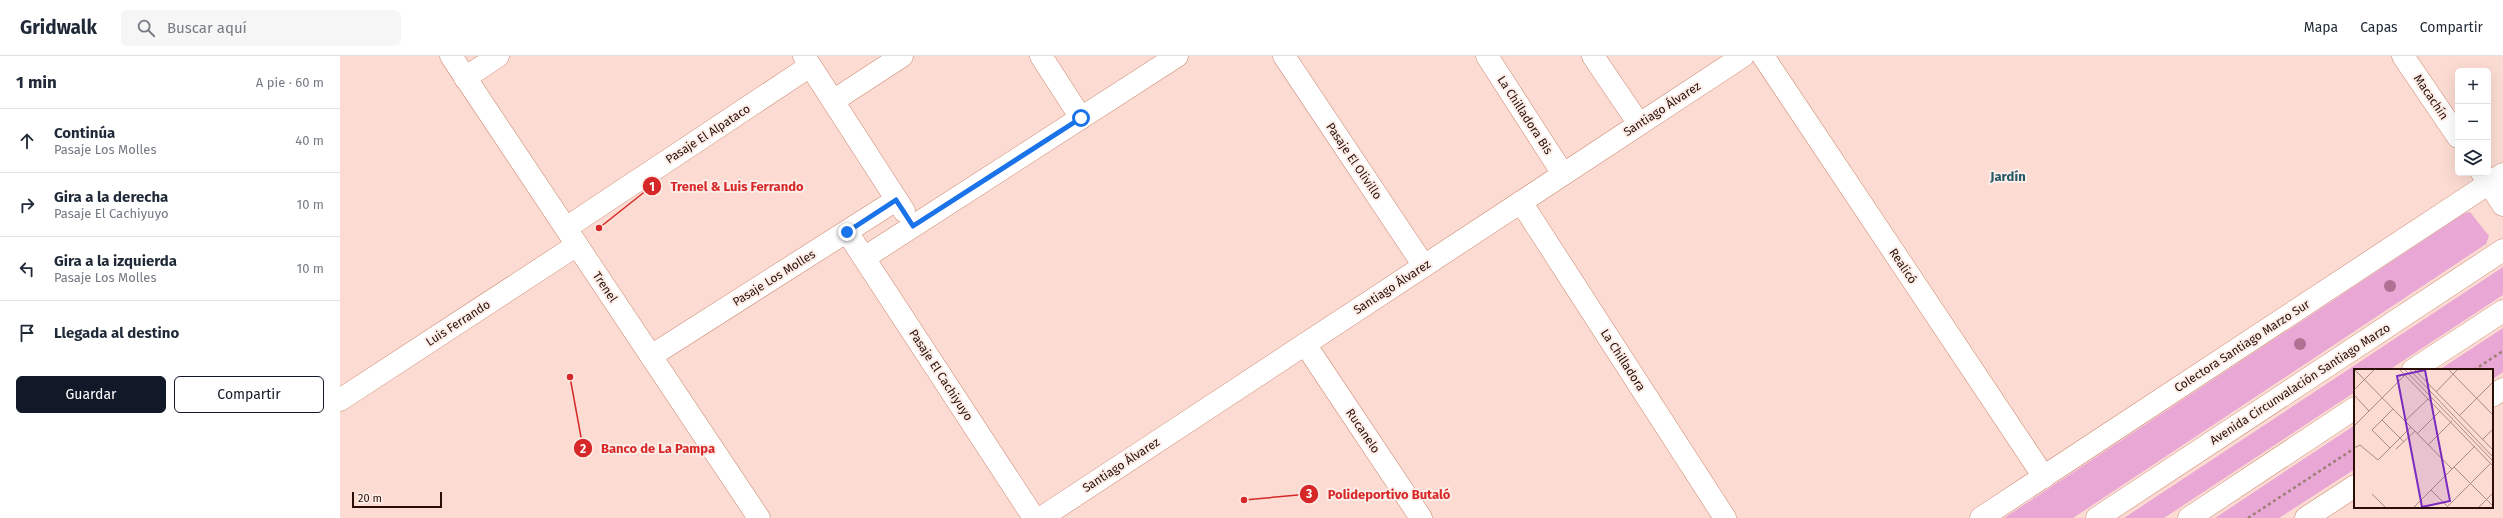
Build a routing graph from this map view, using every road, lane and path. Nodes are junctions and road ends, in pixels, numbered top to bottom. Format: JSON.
{"nodes":[{"id":1,"x":451,"y":56,"type":"edge"},
{"id":2,"x":498,"y":56,"type":"edge"},
{"id":3,"x":902,"y":56,"type":"edge"},
{"id":4,"x":1041,"y":56,"type":"edge"},
{"id":5,"x":1177,"y":56,"type":"edge"},
{"id":6,"x":1284,"y":56,"type":"edge"},
{"id":7,"x":1487,"y":56,"type":"edge"},
{"id":8,"x":1593,"y":56,"type":"edge"},
{"id":9,"x":1743,"y":56,"type":"edge"},
{"id":10,"x":1762,"y":56,"type":"edge"},
{"id":11,"x":2403,"y":56,"type":"edge"},
{"id":12,"x":807,"y":61,"type":"edge"},
{"id":13,"x":465,"y":78,"type":"junction"},
{"id":14,"x":833,"y":101,"type":"junction"},
{"id":15,"x":1081,"y":118,"type":"junction"},
{"id":16,"x":1639,"y":124,"type":"junction"},
{"id":17,"x":2455,"y":133,"type":"edge"},
{"id":18,"x":1563,"y":174,"type":"junction"},
{"id":19,"x":2491,"y":177,"type":"edge"},
{"id":20,"x":896,"y":200,"type":"junction"},
{"id":21,"x":1521,"y":202,"type":"junction"},
{"id":22,"x":2503,"y":205,"type":"edge"},
{"id":23,"x":913,"y":226,"type":"junction"},
{"id":24,"x":847,"y":232,"type":"junction"},
{"id":25,"x":571,"y":236,"type":"junction"},
{"id":26,"x":2503,"y":250,"type":"edge"},
{"id":27,"x":864,"y":258,"type":"junction"},
{"id":28,"x":1424,"y":266,"type":"junction"},
{"id":29,"x":2503,"y":311,"type":"edge"},
{"id":30,"x":1305,"y":344,"type":"junction"},
{"id":31,"x":2503,"y":351,"type":"edge"},
{"id":32,"x":651,"y":356,"type":"junction"},
{"id":33,"x":2415,"y":369,"type":"edge"},
{"id":34,"x":2476,"y":369,"type":"edge"},
{"id":35,"x":2503,"y":389,"type":"edge"},
{"id":36,"x":2493,"y":395,"type":"edge"},
{"id":37,"x":340,"y":400,"type":"edge"},
{"id":38,"x":2354,"y":409,"type":"edge"},
{"id":39,"x":2354,"y":449,"type":"edge"},
{"id":40,"x":2044,"y":477,"type":"junction"},
{"id":41,"x":2354,"y":487,"type":"edge"},
{"id":42,"x":759,"y":518,"type":"edge"},
{"id":43,"x":1034,"y":518,"type":"edge"},
{"id":44,"x":1041,"y":518,"type":"edge"},
{"id":45,"x":1421,"y":518,"type":"edge"},
{"id":46,"x":1725,"y":518,"type":"edge"},
{"id":47,"x":1981,"y":518,"type":"edge"},
{"id":48,"x":2097,"y":518,"type":"edge"},
{"id":49,"x":2189,"y":518,"type":"edge"},
{"id":50,"x":2248,"y":518,"type":"edge"},
{"id":51,"x":2306,"y":518,"type":"edge"}],
"edges":[{"from":1,"to":13,"type":"street","name":"Trenel"},
{"from":2,"to":13,"type":"street"},
{"from":3,"to":14,"type":"street"},
{"from":4,"to":15,"type":"street"},
{"from":5,"to":15,"type":"street"},
{"from":6,"to":28,"type":"street","name":"Pasaje El Olivillo"},
{"from":7,"to":18,"type":"street","name":"La Chilladora Bis"},
{"from":8,"to":16,"type":"street"},
{"from":9,"to":16,"type":"street","name":"Santiago Álvarez"},
{"from":10,"to":40,"type":"street","name":"Realicó"},
{"from":11,"to":17,"type":"street","name":"Macachín"},
{"from":12,"to":14,"type":"street"},
{"from":12,"to":25,"type":"street","name":"Pasaje El Alpataco"},
{"from":13,"to":25,"type":"street","name":"Trenel"},
{"from":14,"to":20,"type":"street"},
{"from":15,"to":23,"type":"street"},
{"from":16,"to":18,"type":"street","name":"Santiago Álvarez"},
{"from":18,"to":21,"type":"street","name":"Santiago Álvarez"},
{"from":19,"to":22,"type":"street"},
{"from":19,"to":40,"type":"street","name":"Colectora Santiago Marzo Sur"},
{"from":20,"to":23,"type":"street"},
{"from":20,"to":24,"type":"street","name":"Pasaje Los Molles"},
{"from":21,"to":28,"type":"street","name":"Santiago Álvarez"},
{"from":21,"to":46,"type":"street","name":"La Chilladora"},
{"from":23,"to":27,"type":"street"},
{"from":24,"to":27,"type":"street","name":"Pasaje El Cachiyuyo"},
{"from":24,"to":32,"type":"street","name":"Pasaje Los Molles"},
{"from":25,"to":32,"type":"street","name":"Trenel"},
{"from":25,"to":37,"type":"street","name":"Luis Ferrando"},
{"from":26,"to":48,"type":"street","name":"Avenida Circunvalación Santiago Marzo"},
{"from":27,"to":43,"type":"street","name":"Pasaje El Cachiyuyo"},
{"from":28,"to":30,"type":"street","name":"Santiago Álvarez"},
{"from":29,"to":33,"type":"street"},
{"from":30,"to":44,"type":"street","name":"Santiago Álvarez"},
{"from":30,"to":45,"type":"street","name":"Rucanelo"},
{"from":31,"to":34,"type":"path"},
{"from":32,"to":42,"type":"street","name":"Trenel"},
{"from":35,"to":36,"type":"street"},
{"from":38,"to":49,"type":"street"},
{"from":39,"to":50,"type":"path"},
{"from":40,"to":47,"type":"street","name":"Colectora Santiago Marzo Sur"},
{"from":41,"to":51,"type":"street"}]}
